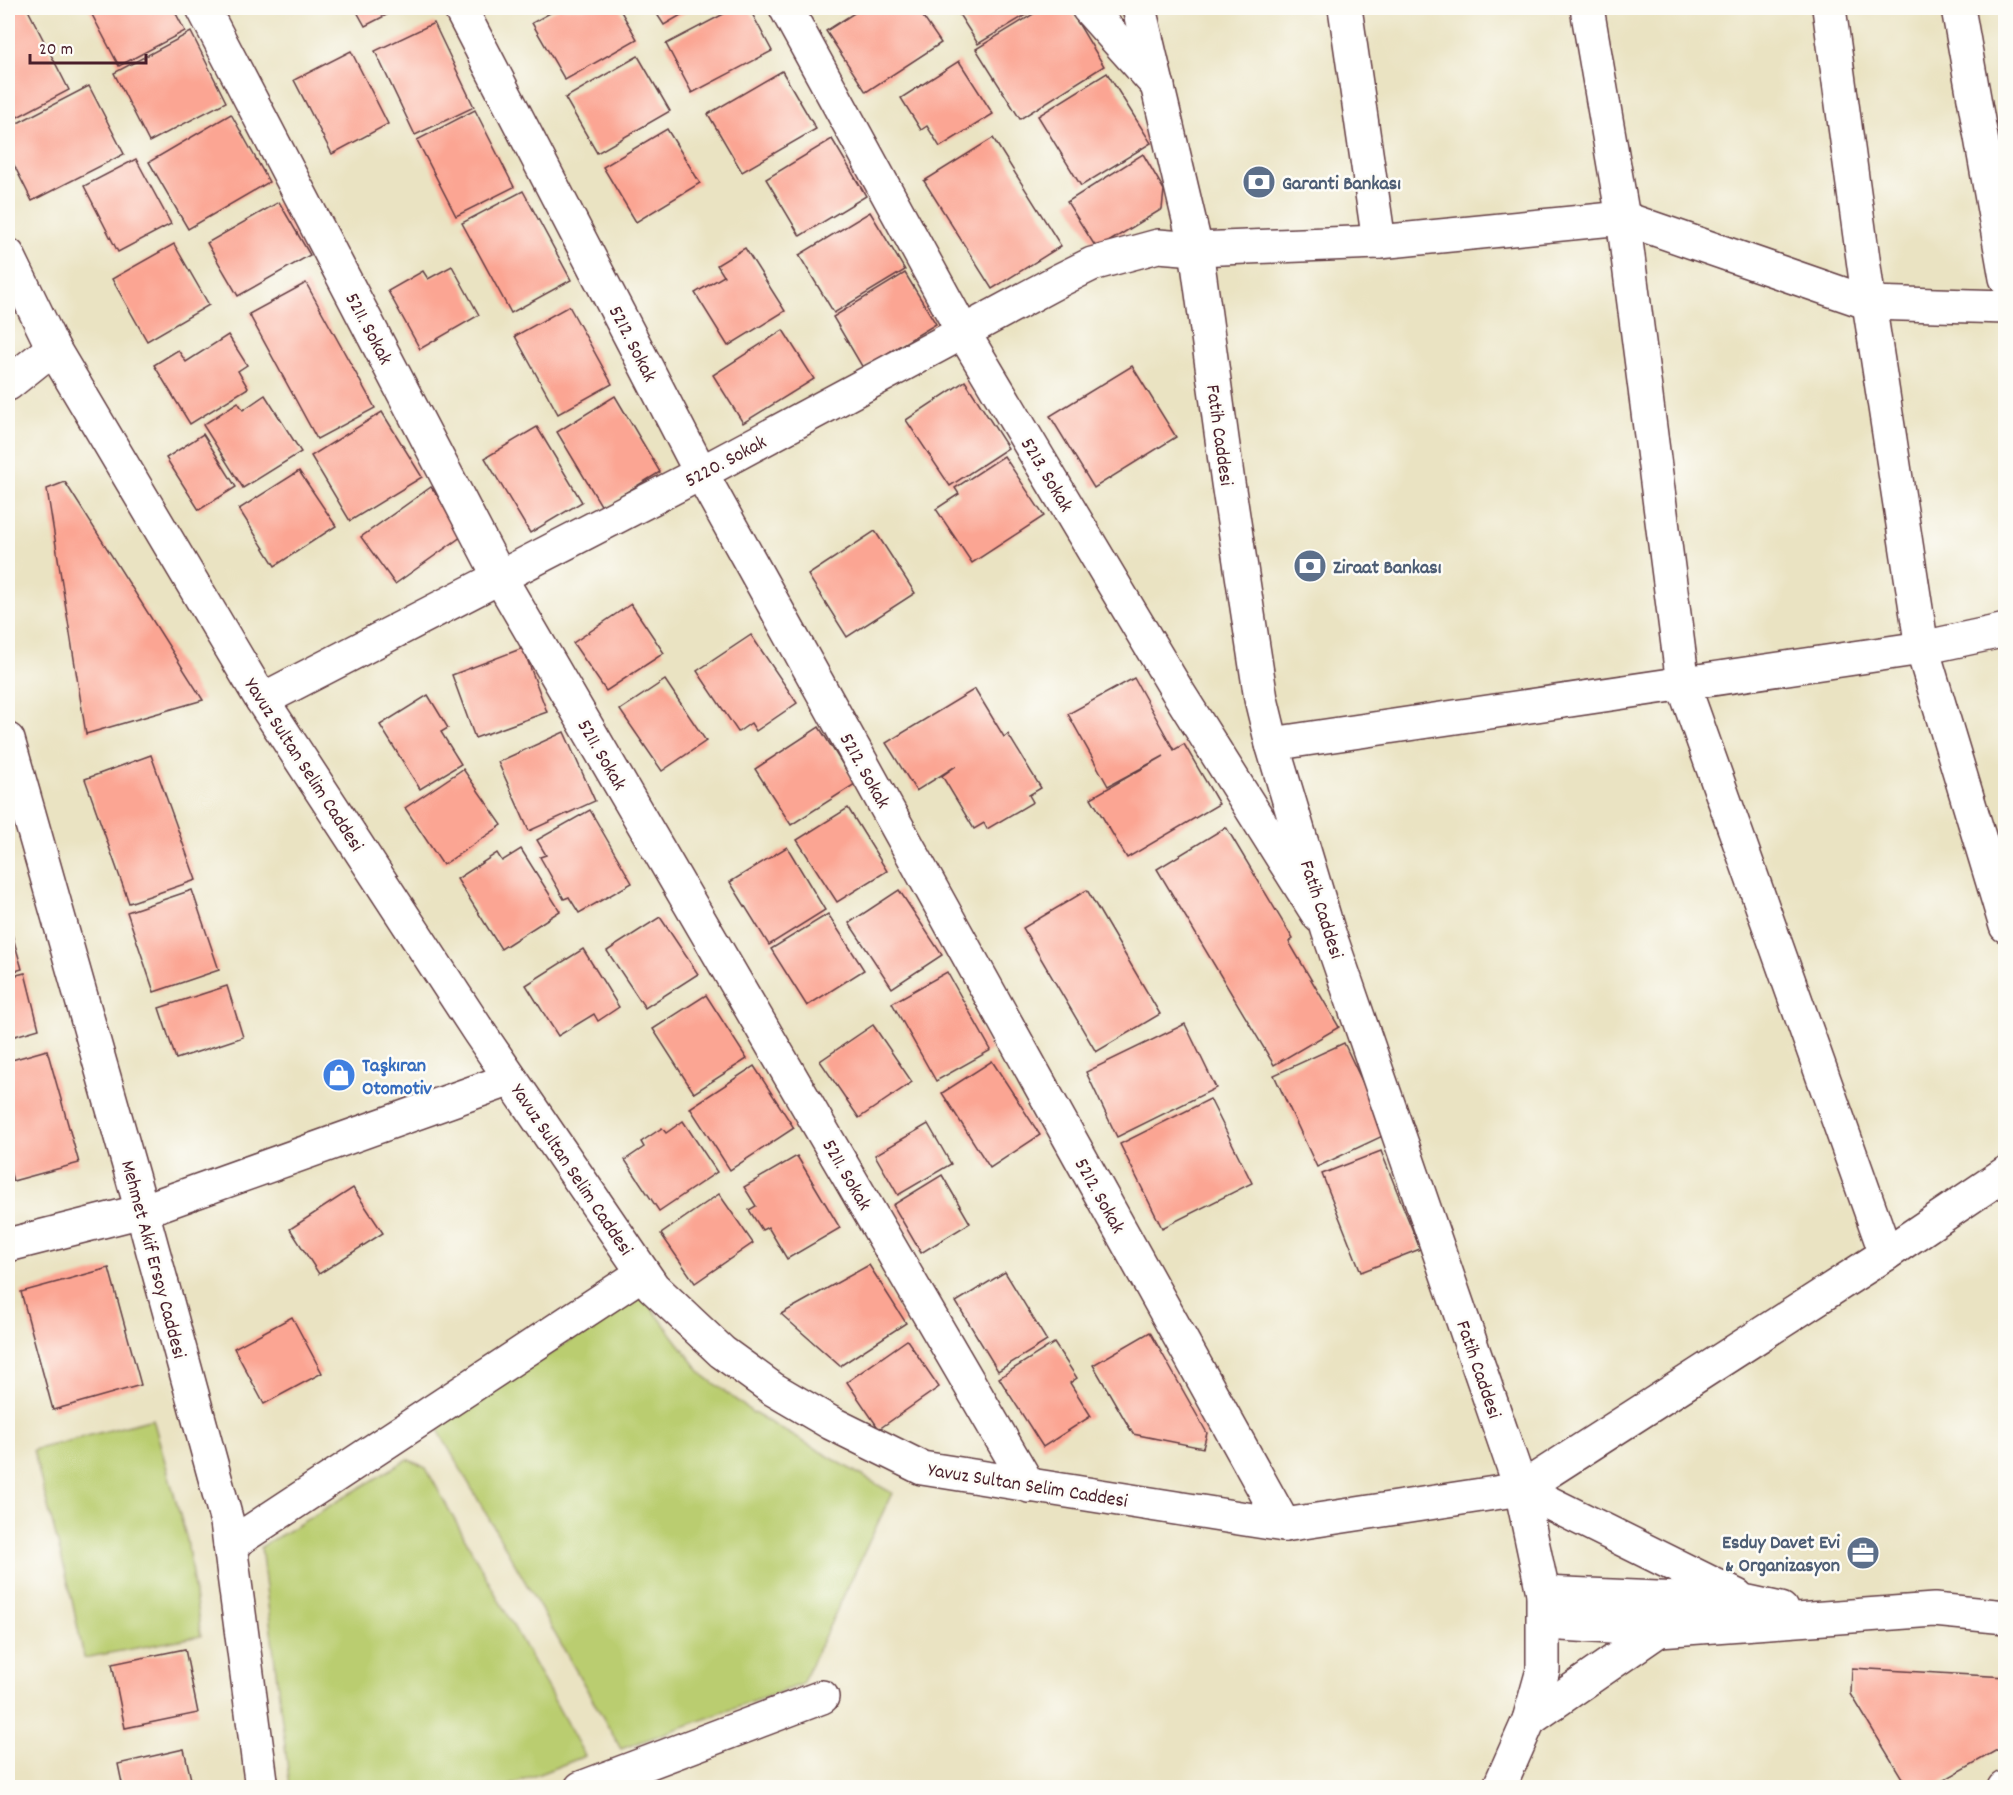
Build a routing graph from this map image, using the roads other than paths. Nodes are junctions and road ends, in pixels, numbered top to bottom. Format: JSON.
{"nodes":[{"id":1,"x":203,"y":8,"type":"edge"},
{"id":2,"x":460,"y":8,"type":"edge"},
{"id":3,"x":786,"y":8,"type":"edge"},
{"id":4,"x":1088,"y":8,"type":"edge"},
{"id":5,"x":1139,"y":8,"type":"edge"},
{"id":6,"x":1345,"y":8,"type":"edge"},
{"id":7,"x":1587,"y":8,"type":"edge"},
{"id":8,"x":1829,"y":8,"type":"edge"},
{"id":9,"x":1958,"y":8,"type":"edge"},
{"id":10,"x":1158,"y":86,"type":"junction"},
{"id":11,"x":1623,"y":218,"type":"junction"},
{"id":12,"x":1379,"y":242,"type":"junction"},
{"id":13,"x":1196,"y":249,"type":"junction"},
{"id":14,"x":8,"y":255,"type":"edge"},
{"id":15,"x":2006,"y":278,"type":"edge"},
{"id":16,"x":1869,"y":303,"type":"junction"},
{"id":17,"x":2006,"y":307,"type":"edge"},
{"id":18,"x":963,"y":332,"type":"junction"},
{"id":19,"x":53,"y":348,"type":"junction"},
{"id":20,"x":8,"y":384,"type":"edge"},
{"id":21,"x":701,"y":473,"type":"junction"},
{"id":22,"x":499,"y":576,"type":"junction"},
{"id":23,"x":2006,"y":630,"type":"edge"},
{"id":24,"x":1922,"y":648,"type":"junction"},
{"id":25,"x":1683,"y":684,"type":"junction"},
{"id":26,"x":262,"y":700,"type":"junction"},
{"id":27,"x":8,"y":740,"type":"edge"},
{"id":28,"x":1272,"y":744,"type":"junction"},
{"id":29,"x":2006,"y":927,"type":"edge"},
{"id":30,"x":1328,"y":930,"type":"junction"},
{"id":31,"x":511,"y":1079,"type":"junction"},
{"id":32,"x":2006,"y":1173,"type":"edge"},
{"id":33,"x":142,"y":1211,"type":"junction"},
{"id":34,"x":8,"y":1245,"type":"edge"},
{"id":35,"x":1886,"y":1254,"type":"junction"},
{"id":36,"x":644,"y":1273,"type":"junction"},
{"id":37,"x":1029,"y":1486,"type":"junction"},
{"id":38,"x":1521,"y":1489,"type":"junction"},
{"id":39,"x":1284,"y":1525,"type":"junction"},
{"id":40,"x":230,"y":1545,"type":"junction"},
{"id":41,"x":1749,"y":1602,"type":"junction"},
{"id":42,"x":1544,"y":1608,"type":"junction"},
{"id":43,"x":2006,"y":1617,"type":"edge"},
{"id":44,"x":1827,"y":1619,"type":"junction"},
{"id":45,"x":1659,"y":1630,"type":"junction"},
{"id":46,"x":822,"y":1697,"type":"dead end"},
{"id":47,"x":1529,"y":1720,"type":"junction"},
{"id":48,"x":262,"y":1788,"type":"edge"},
{"id":49,"x":581,"y":1788,"type":"edge"},
{"id":50,"x":1499,"y":1788,"type":"edge"}],
"edges":[{"from":1,"to":22,"type":"street","name":"5211. Sokak"},
{"from":2,"to":21,"type":"street","name":"5212. Sokak"},
{"from":3,"to":18,"type":"street","name":"5213. Sokak"},
{"from":4,"to":10,"type":"street"},
{"from":5,"to":10,"type":"street","name":"Fatih Caddesi"},
{"from":6,"to":12,"type":"street"},
{"from":7,"to":11,"type":"street"},
{"from":8,"to":16,"type":"street"},
{"from":9,"to":15,"type":"street"},
{"from":10,"to":13,"type":"street","name":"Fatih Caddesi"},
{"from":11,"to":12,"type":"street","name":"5220. Sokak"},
{"from":11,"to":16,"type":"street"},
{"from":11,"to":25,"type":"street"},
{"from":12,"to":13,"type":"street","name":"5220. Sokak"},
{"from":13,"to":18,"type":"street","name":"5220. Sokak"},
{"from":13,"to":28,"type":"street","name":"Fatih Caddesi"},
{"from":14,"to":19,"type":"street","name":"Yavuz Sultan Selim Caddesi"},
{"from":16,"to":17,"type":"street"},
{"from":16,"to":24,"type":"street"},
{"from":18,"to":21,"type":"street","name":"5220. Sokak"},
{"from":18,"to":30,"type":"street","name":"5213. Sokak"},
{"from":19,"to":20,"type":"street"},
{"from":19,"to":26,"type":"street","name":"Yavuz Sultan Selim Caddesi"},
{"from":21,"to":22,"type":"street","name":"5220. Sokak"},
{"from":21,"to":39,"type":"street","name":"5212. Sokak"},
{"from":22,"to":26,"type":"street","name":"5220. Sokak"},
{"from":22,"to":37,"type":"street","name":"5211. Sokak"},
{"from":23,"to":24,"type":"street"},
{"from":24,"to":25,"type":"street"},
{"from":24,"to":29,"type":"street"},
{"from":25,"to":28,"type":"street"},
{"from":25,"to":35,"type":"street"},
{"from":26,"to":31,"type":"street","name":"Yavuz Sultan Selim Caddesi"},
{"from":27,"to":33,"type":"street","name":"Mehmet Akif Ersoy Caddesi"},
{"from":28,"to":30,"type":"street","name":"Fatih Caddesi"},
{"from":30,"to":38,"type":"street","name":"Fatih Caddesi"},
{"from":31,"to":33,"type":"street"},
{"from":31,"to":36,"type":"street","name":"Yavuz Sultan Selim Caddesi"},
{"from":32,"to":35,"type":"street"},
{"from":33,"to":34,"type":"street"},
{"from":33,"to":40,"type":"street","name":"Mehmet Akif Ersoy Caddesi"},
{"from":35,"to":38,"type":"street"},
{"from":36,"to":37,"type":"street","name":"Yavuz Sultan Selim Caddesi"},
{"from":36,"to":40,"type":"street"},
{"from":37,"to":39,"type":"street","name":"Yavuz Sultan Selim Caddesi"},
{"from":38,"to":39,"type":"street","name":"Yavuz Sultan Selim Caddesi"},
{"from":38,"to":41,"type":"street"},
{"from":38,"to":42,"type":"street","name":"Fatih Caddesi"},
{"from":40,"to":48,"type":"street","name":"Mehmet Akif Ersoy Caddesi"},
{"from":41,"to":42,"type":"street"},
{"from":41,"to":44,"type":"street"},
{"from":42,"to":45,"type":"street"},
{"from":42,"to":47,"type":"street","name":"Fatih Caddesi"},
{"from":43,"to":44,"type":"street"},
{"from":44,"to":45,"type":"street"},
{"from":45,"to":47,"type":"street"},
{"from":46,"to":49,"type":"street"},
{"from":47,"to":50,"type":"street","name":"Fatih Caddesi"}]}
